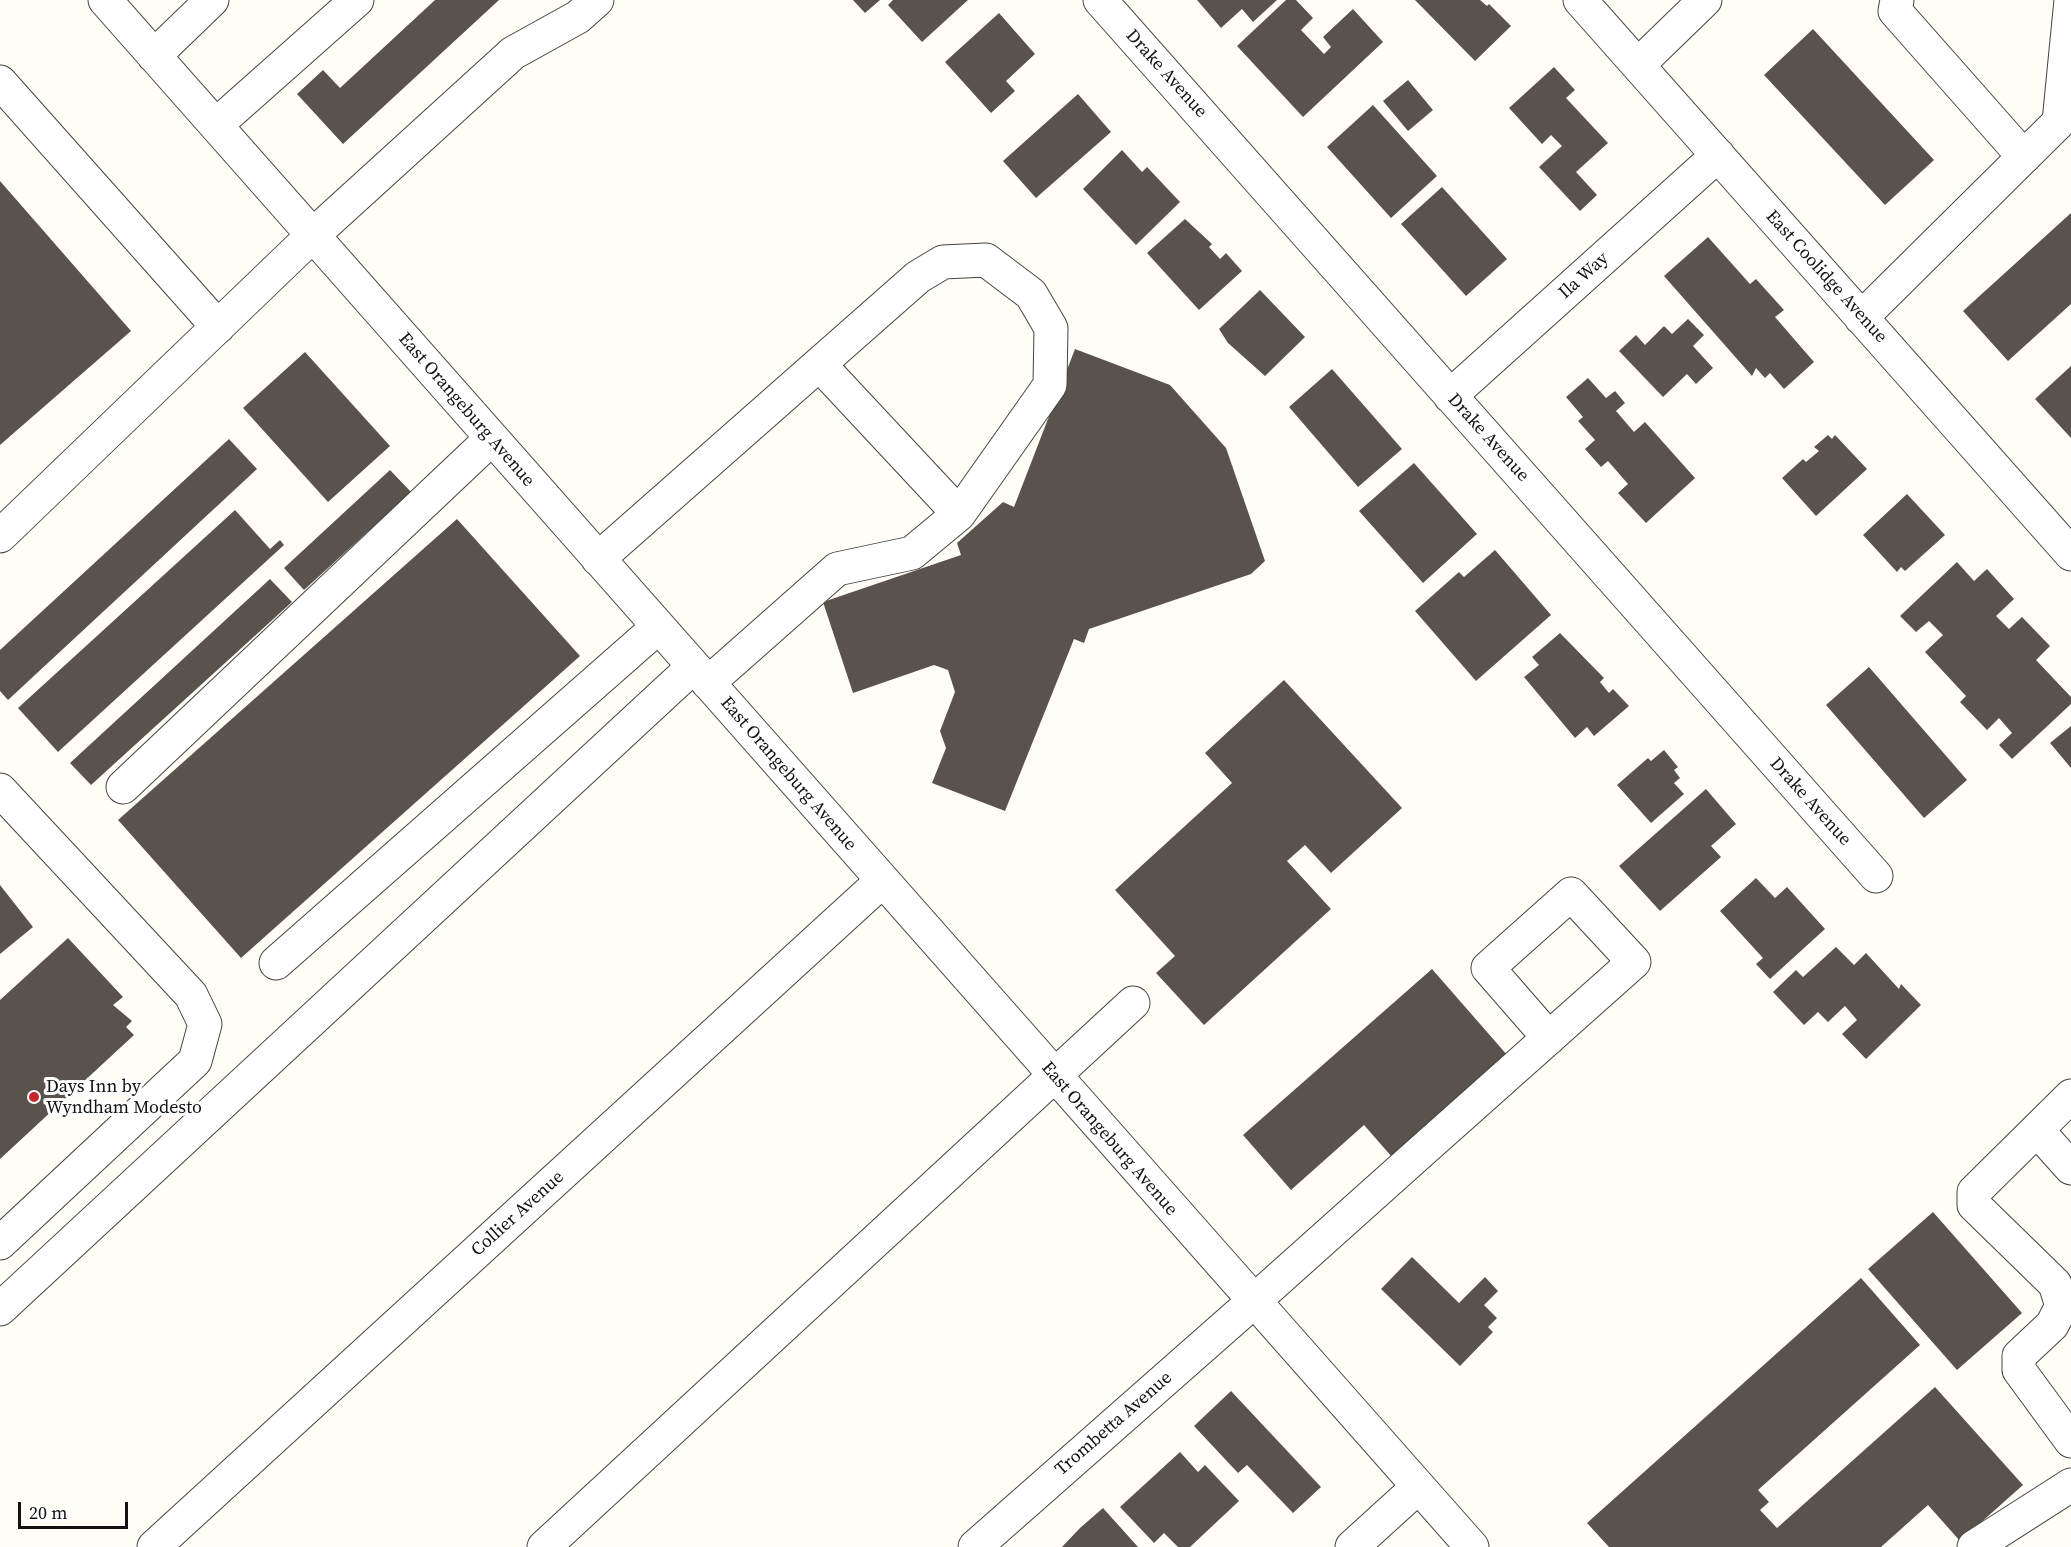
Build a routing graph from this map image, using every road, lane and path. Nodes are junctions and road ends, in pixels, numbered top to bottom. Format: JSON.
{"nodes":[{"id":1,"x":105,"y":0,"type":"edge"},
{"id":2,"x":212,"y":0,"type":"edge"},
{"id":3,"x":357,"y":0,"type":"edge"},
{"id":4,"x":597,"y":0,"type":"edge"},
{"id":5,"x":1100,"y":0,"type":"edge"},
{"id":6,"x":1581,"y":0,"type":"edge"},
{"id":7,"x":1705,"y":0,"type":"edge"},
{"id":8,"x":1897,"y":0,"type":"edge"},
{"id":9,"x":2071,"y":0,"type":"edge"},
{"id":10,"x":154,"y":56,"type":"junction"},
{"id":11,"x":1638,"y":66,"type":"junction"},
{"id":12,"x":0,"y":82,"type":"edge"},
{"id":13,"x":216,"y":125,"type":"junction"},
{"id":14,"x":1718,"y":155,"type":"junction"},
{"id":15,"x":2024,"y":157,"type":"junction"},
{"id":16,"x":313,"y":236,"type":"junction"},
{"id":17,"x":1862,"y":318,"type":"junction"},
{"id":18,"x":218,"y":327,"type":"junction"},
{"id":19,"x":819,"y":364,"type":"junction"},
{"id":20,"x":1450,"y":396,"type":"junction"},
{"id":21,"x":492,"y":438,"type":"junction"},
{"id":22,"x":959,"y":514,"type":"junction"},
{"id":23,"x":1,"y":534,"type":"edge"},
{"id":24,"x":2065,"y":537,"type":"edge"},
{"id":25,"x":598,"y":559,"type":"junction"},
{"id":26,"x":658,"y":627,"type":"junction"},
{"id":27,"x":700,"y":675,"type":"junction"},
{"id":28,"x":123,"y":788,"type":"dead end"},
{"id":29,"x":0,"y":790,"type":"edge"},
{"id":30,"x":1875,"y":876,"type":"dead end"},
{"id":31,"x":882,"y":881,"type":"junction"},
{"id":32,"x":276,"y":963,"type":"dead end"},
{"id":33,"x":1132,"y":1003,"type":"dead end"},
{"id":34,"x":1549,"y":1038,"type":"dead end"},
{"id":35,"x":1055,"y":1077,"type":"junction"},
{"id":36,"x":2071,"y":1096,"type":"edge"},
{"id":37,"x":2037,"y":1130,"type":"junction"},
{"id":38,"x":2071,"y":1168,"type":"edge"},
{"id":39,"x":0,"y":1243,"type":"edge"},
{"id":40,"x":2065,"y":1297,"type":"edge"},
{"id":41,"x":1253,"y":1302,"type":"junction"},
{"id":42,"x":0,"y":1309,"type":"edge"},
{"id":43,"x":2071,"y":1441,"type":"edge"},
{"id":44,"x":2071,"y":1485,"type":"edge"},
{"id":45,"x":1418,"y":1487,"type":"junction"},
{"id":46,"x":1466,"y":1545,"type":"edge"},
{"id":47,"x":154,"y":1547,"type":"edge"},
{"id":48,"x":544,"y":1547,"type":"edge"},
{"id":49,"x":975,"y":1547,"type":"edge"},
{"id":50,"x":1352,"y":1547,"type":"edge"},
{"id":51,"x":1974,"y":1547,"type":"edge"}],
"edges":[{"from":1,"to":10,"type":"street","name":"East Orangeburg Avenue"},
{"from":2,"to":10,"type":"street"},
{"from":3,"to":13,"type":"street"},
{"from":4,"to":16,"type":"street"},
{"from":5,"to":20,"type":"street","name":"Drake Avenue"},
{"from":6,"to":11,"type":"street","name":"East Coolidge Avenue"},
{"from":7,"to":11,"type":"street"},
{"from":8,"to":15,"type":"street"},
{"from":9,"to":15,"type":"street"},
{"from":10,"to":13,"type":"street","name":"East Orangeburg Avenue"},
{"from":11,"to":14,"type":"street","name":"East Coolidge Avenue"},
{"from":12,"to":18,"type":"street"},
{"from":13,"to":16,"type":"street","name":"East Orangeburg Avenue"},
{"from":14,"to":17,"type":"street","name":"East Coolidge Avenue"},
{"from":14,"to":20,"type":"street","name":"Ila Way"},
{"from":15,"to":17,"type":"street"},
{"from":16,"to":18,"type":"street"},
{"from":16,"to":21,"type":"street","name":"East Orangeburg Avenue"},
{"from":17,"to":24,"type":"street","name":"East Coolidge Avenue"},
{"from":18,"to":23,"type":"street"},
{"from":19,"to":22,"type":"street"},
{"from":19,"to":22,"type":"street"},
{"from":19,"to":25,"type":"street"},
{"from":20,"to":30,"type":"street","name":"Drake Avenue"},
{"from":21,"to":25,"type":"street","name":"East Orangeburg Avenue"},
{"from":21,"to":28,"type":"street"},
{"from":22,"to":27,"type":"street"},
{"from":25,"to":26,"type":"street","name":"East Orangeburg Avenue"},
{"from":26,"to":27,"type":"street","name":"East Orangeburg Avenue"},
{"from":26,"to":32,"type":"street"},
{"from":27,"to":31,"type":"street","name":"East Orangeburg Avenue"},
{"from":27,"to":42,"type":"street"},
{"from":29,"to":39,"type":"street"},
{"from":31,"to":35,"type":"street","name":"East Orangeburg Avenue"},
{"from":31,"to":47,"type":"street","name":"Collier Avenue"},
{"from":33,"to":35,"type":"street"},
{"from":34,"to":41,"type":"street","name":"Trombetta Avenue"},
{"from":35,"to":41,"type":"street","name":"East Orangeburg Avenue"},
{"from":35,"to":48,"type":"street"},
{"from":36,"to":37,"type":"street"},
{"from":37,"to":38,"type":"street"},
{"from":37,"to":40,"type":"street"},
{"from":40,"to":43,"type":"street"},
{"from":41,"to":45,"type":"street","name":"East Orangeburg Avenue"},
{"from":41,"to":49,"type":"street","name":"Trombetta Avenue"},
{"from":44,"to":51,"type":"street"},
{"from":45,"to":46,"type":"street","name":"East Orangeburg Avenue"},
{"from":45,"to":50,"type":"street"}]}
